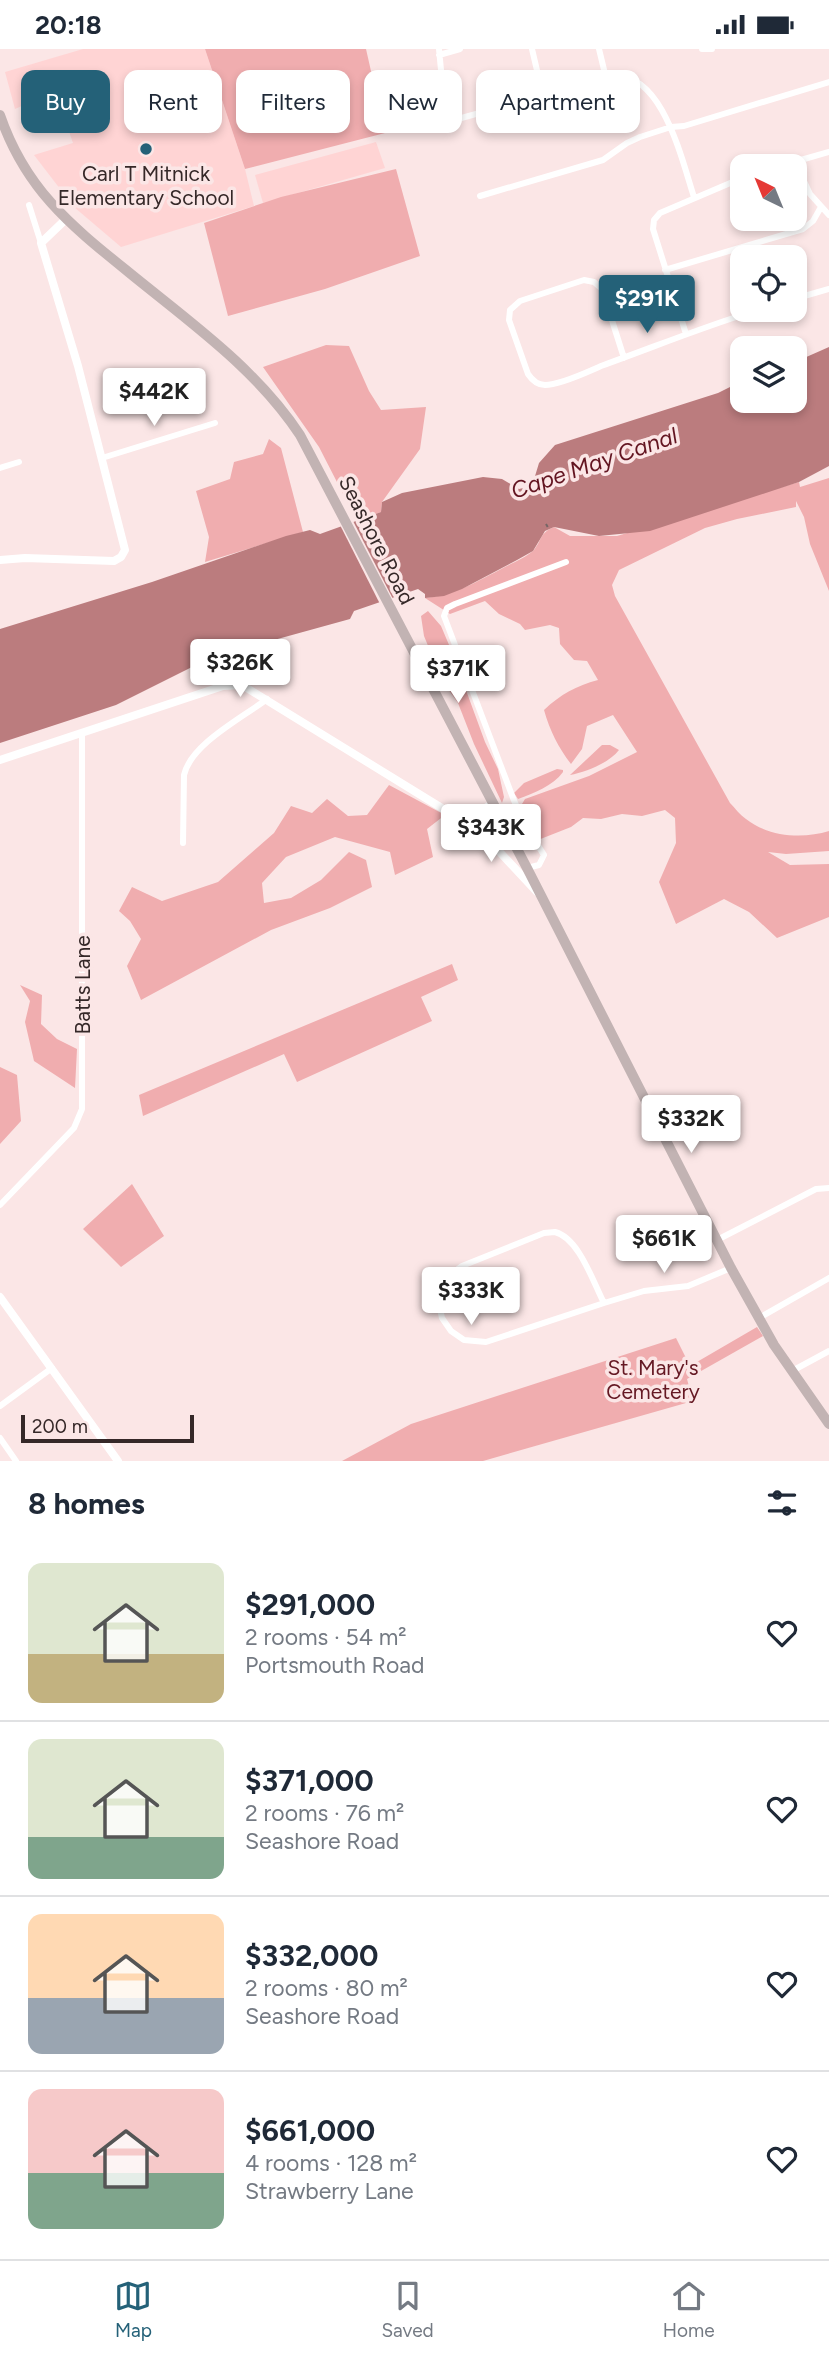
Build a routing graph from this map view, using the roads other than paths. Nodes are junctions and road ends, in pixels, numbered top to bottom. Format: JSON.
{"nodes":[{"id":1,"x":460,"y":49,"type":"edge"},
{"id":2,"x":532,"y":49,"type":"edge"},
{"id":3,"x":598,"y":49,"type":"edge"},
{"id":4,"x":702,"y":49,"type":"edge"},
{"id":5,"x":712,"y":49,"type":"edge"},
{"id":6,"x":439,"y":52,"type":"edge"},
{"id":7,"x":443,"y":70,"type":"edge"},
{"id":8,"x":537,"y":70,"type":"edge"},
{"id":9,"x":604,"y":70,"type":"edge"},
{"id":10,"x":829,"y":82,"type":"edge"},
{"id":11,"x":640,"y":84,"type":"edge"},
{"id":12,"x":0,"y":115,"type":"edge"},
{"id":13,"x":671,"y":127,"type":"junction"},
{"id":14,"x":829,"y":152,"type":"edge"},
{"id":15,"x":807,"y":158,"type":"edge"},
{"id":16,"x":730,"y":183,"type":"edge"},
{"id":17,"x":807,"y":189,"type":"edge"},
{"id":18,"x":480,"y":197,"type":"dead end"},
{"id":19,"x":694,"y":197,"type":"junction"},
{"id":20,"x":29,"y":205,"type":"dead end"},
{"id":21,"x":821,"y":207,"type":"junction"},
{"id":22,"x":829,"y":215,"type":"edge"},
{"id":23,"x":65,"y":219,"type":"junction"},
{"id":24,"x":41,"y":243,"type":"junction"},
{"id":25,"x":665,"y":270,"type":"junction"},
{"id":26,"x":829,"y":289,"type":"edge"},
{"id":27,"x":807,"y":295,"type":"edge"},
{"id":28,"x":730,"y":318,"type":"edge"},
{"id":29,"x":686,"y":334,"type":"junction"},
{"id":30,"x":624,"y":358,"type":"junction"},
{"id":31,"x":215,"y":423,"type":"dead end"},
{"id":32,"x":102,"y":459,"type":"junction"},
{"id":33,"x":19,"y":462,"type":"dead end"},
{"id":34,"x":0,"y":467,"type":"edge"},
{"id":35,"x":0,"y":560,"type":"edge"},
{"id":36,"x":566,"y":562,"type":"dead end"},
{"id":37,"x":268,"y":699,"type":"junction"},
{"id":38,"x":82,"y":733,"type":"junction"},
{"id":39,"x":0,"y":760,"type":"edge"},
{"id":40,"x":492,"y":804,"type":"junction"},
{"id":41,"x":458,"y":817,"type":"junction"},
{"id":42,"x":183,"y":843,"type":"dead end"},
{"id":43,"x":527,"y":868,"type":"junction"},
{"id":44,"x":540,"y":894,"type":"junction"},
{"id":45,"x":829,"y":1188,"type":"edge"},
{"id":46,"x":0,"y":1205,"type":"edge"},
{"id":47,"x":718,"y":1240,"type":"junction"},
{"id":48,"x":731,"y":1268,"type":"junction"},
{"id":49,"x":829,"y":1278,"type":"edge"},
{"id":50,"x":0,"y":1297,"type":"edge"},
{"id":51,"x":604,"y":1303,"type":"junction"},
{"id":52,"x":759,"y":1318,"type":"junction"},
{"id":53,"x":829,"y":1350,"type":"edge"},
{"id":54,"x":52,"y":1368,"type":"junction"},
{"id":55,"x":792,"y":1371,"type":"junction"},
{"id":56,"x":0,"y":1406,"type":"edge"},
{"id":57,"x":829,"y":1423,"type":"edge"},
{"id":58,"x":0,"y":1438,"type":"edge"},
{"id":59,"x":16,"y":1461,"type":"edge"},
{"id":60,"x":118,"y":1461,"type":"edge"}],
"edges":[{"from":1,"to":6,"type":"street"},
{"from":2,"to":8,"type":"street"},
{"from":3,"to":9,"type":"street"},
{"from":4,"to":5,"type":"street"},
{"from":6,"to":7,"type":"street"},
{"from":10,"to":13,"type":"street"},
{"from":11,"to":13,"type":"street"},
{"from":12,"to":23,"type":"main road","name":"Seashore Road"},
{"from":13,"to":18,"type":"street"},
{"from":13,"to":19,"type":"street"},
{"from":14,"to":15,"type":"street"},
{"from":16,"to":19,"type":"street"},
{"from":17,"to":21,"type":"street"},
{"from":19,"to":25,"type":"street"},
{"from":20,"to":24,"type":"street"},
{"from":21,"to":22,"type":"street"},
{"from":21,"to":25,"type":"street"},
{"from":23,"to":24,"type":"street"},
{"from":23,"to":40,"type":"main road","name":"Seashore Road"},
{"from":24,"to":32,"type":"street"},
{"from":25,"to":29,"type":"street"},
{"from":26,"to":27,"type":"street"},
{"from":28,"to":29,"type":"street"},
{"from":29,"to":30,"type":"street"},
{"from":30,"to":30,"type":"street"},
{"from":31,"to":32,"type":"street"},
{"from":32,"to":35,"type":"street"},
{"from":33,"to":34,"type":"street"},
{"from":36,"to":43,"type":"street"},
{"from":37,"to":38,"type":"street"},
{"from":37,"to":41,"type":"street"},
{"from":37,"to":42,"type":"street"},
{"from":38,"to":39,"type":"street"},
{"from":38,"to":46,"type":"street","name":"Batts Lane"},
{"from":40,"to":41,"type":"street"},
{"from":40,"to":43,"type":"main road","name":"Seashore Road"},
{"from":41,"to":44,"type":"street"},
{"from":43,"to":44,"type":"main road","name":"Seashore Road"},
{"from":44,"to":47,"type":"main road","name":"Seashore Road"},
{"from":45,"to":47,"type":"street"},
{"from":47,"to":48,"type":"main road","name":"Seashore Road"},
{"from":48,"to":51,"type":"street"},
{"from":48,"to":52,"type":"main road","name":"Seashore Road"},
{"from":49,"to":52,"type":"street"},
{"from":50,"to":54,"type":"street"},
{"from":51,"to":51,"type":"street"},
{"from":52,"to":55,"type":"main road","name":"Seashore Road"},
{"from":53,"to":55,"type":"street"},
{"from":54,"to":56,"type":"street"},
{"from":54,"to":60,"type":"street"},
{"from":55,"to":57,"type":"main road","name":"Seashore Road"},
{"from":58,"to":59,"type":"street"}]}
